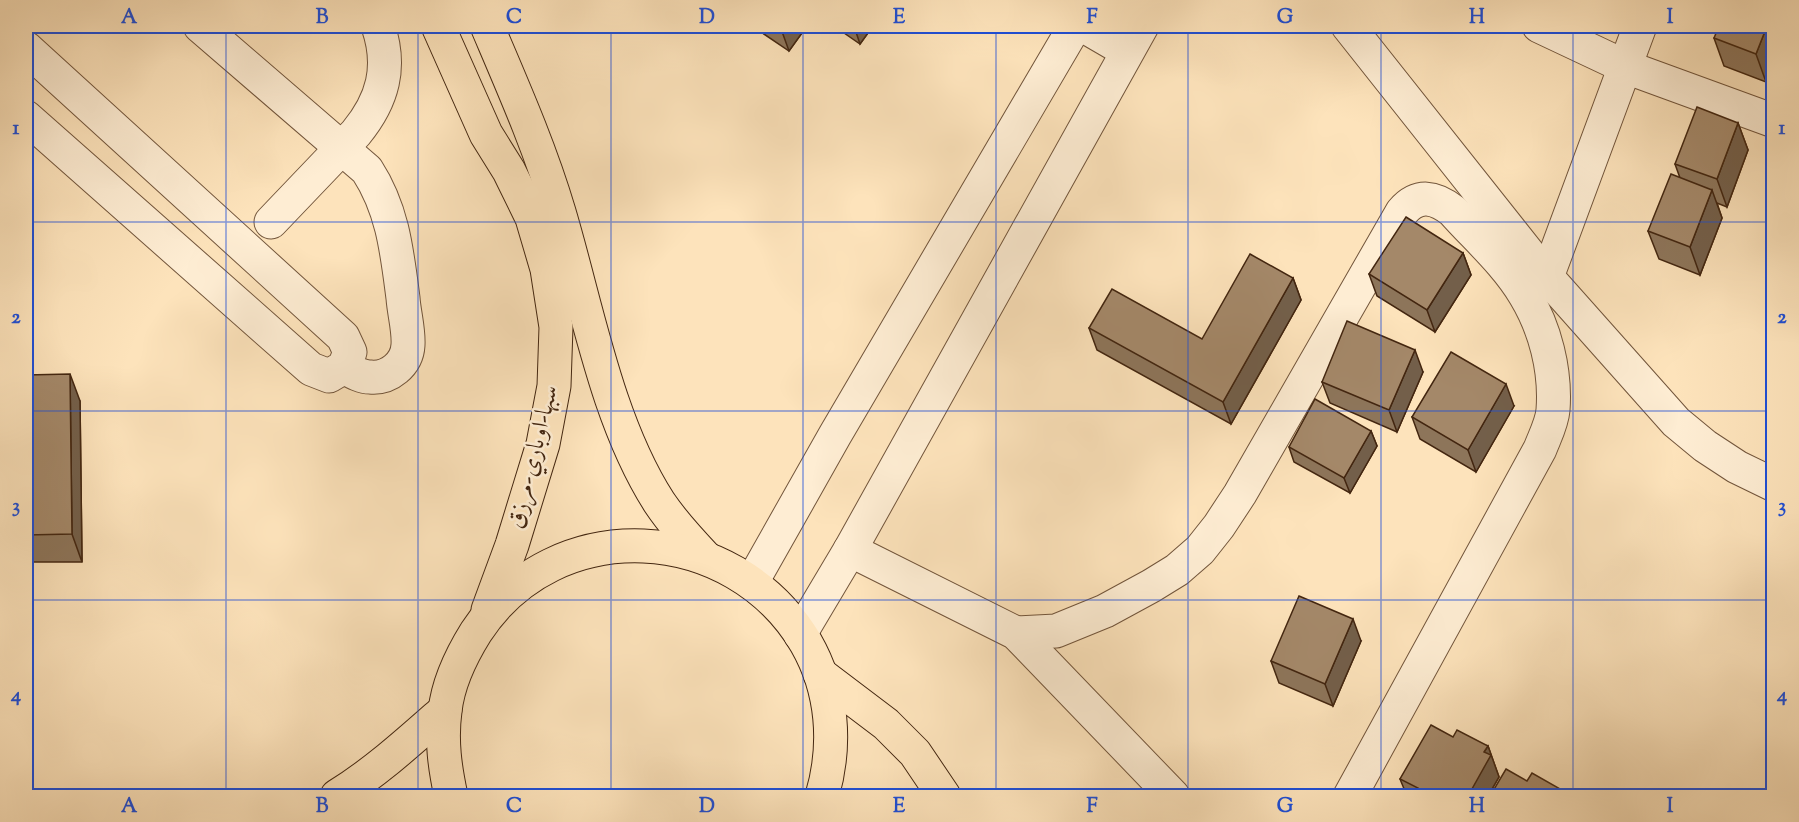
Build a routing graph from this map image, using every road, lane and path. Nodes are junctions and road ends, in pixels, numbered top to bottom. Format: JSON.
{"nodes":[{"id":1,"x":200,"y":26,"type":"edge"},
{"id":2,"x":378,"y":26,"type":"edge"},
{"id":3,"x":438,"y":26,"type":"edge"},
{"id":4,"x":487,"y":26,"type":"edge"},
{"id":5,"x":1075,"y":26,"type":"edge"},
{"id":6,"x":1084,"y":26,"type":"edge"},
{"id":7,"x":1348,"y":26,"type":"edge"},
{"id":8,"x":1539,"y":26,"type":"edge"},
{"id":9,"x":1640,"y":26,"type":"edge"},
{"id":10,"x":1135,"y":38,"type":"edge"},
{"id":11,"x":26,"y":48,"type":"edge"},
{"id":12,"x":1626,"y":67,"type":"junction"},
{"id":13,"x":26,"y":117,"type":"edge"},
{"id":14,"x":1773,"y":121,"type":"edge"},
{"id":15,"x":342,"y":149,"type":"junction"},
{"id":16,"x":545,"y":214,"type":"junction"},
{"id":17,"x":272,"y":222,"type":"dead end"},
{"id":18,"x":1547,"y":277,"type":"junction"},
{"id":19,"x":344,"y":368,"type":"junction"},
{"id":20,"x":1773,"y":485,"type":"edge"},
{"id":21,"x":850,"y":550,"type":"junction"},
{"id":22,"x":706,"y":558,"type":"junction"},
{"id":23,"x":752,"y":582,"type":"junction"},
{"id":24,"x":483,"y":620,"type":"junction"},
{"id":25,"x":1016,"y":633,"type":"junction"},
{"id":26,"x":800,"y":634,"type":"junction"},
{"id":27,"x":820,"y":674,"type":"junction"},
{"id":28,"x":445,"y":710,"type":"junction"},
{"id":29,"x":337,"y":796,"type":"edge"},
{"id":30,"x":451,"y":796,"type":"edge"},
{"id":31,"x":822,"y":796,"type":"edge"},
{"id":32,"x":944,"y":796,"type":"edge"},
{"id":33,"x":1173,"y":796,"type":"edge"},
{"id":34,"x":1350,"y":796,"type":"edge"}],
"edges":[{"from":1,"to":15,"type":"street"},
{"from":2,"to":15,"type":"street"},
{"from":3,"to":16,"type":"highway","name":"سبها-اوباري-مرزق"},
{"from":4,"to":16,"type":"highway","name":"سبها-اوباري-مرزق"},
{"from":5,"to":23,"type":"street"},
{"from":6,"to":10,"type":"street"},
{"from":7,"to":18,"type":"street"},
{"from":8,"to":12,"type":"street"},
{"from":9,"to":12,"type":"street"},
{"from":10,"to":21,"type":"street"},
{"from":11,"to":19,"type":"street"},
{"from":12,"to":14,"type":"street"},
{"from":12,"to":18,"type":"street"},
{"from":13,"to":19,"type":"street"},
{"from":15,"to":17,"type":"street"},
{"from":15,"to":19,"type":"street"},
{"from":16,"to":22,"type":"highway","name":"سبها-اوباري-مرزق"},
{"from":16,"to":24,"type":"highway","name":"سبها-اوباري-مرزق"},
{"from":18,"to":20,"type":"street"},
{"from":21,"to":25,"type":"street"},
{"from":21,"to":26,"type":"street"},
{"from":22,"to":23,"type":"highway"},
{"from":22,"to":24,"type":"highway"},
{"from":23,"to":26,"type":"highway"},
{"from":24,"to":28,"type":"highway"},
{"from":25,"to":33,"type":"street"},
{"from":25,"to":34,"type":"street"},
{"from":26,"to":27,"type":"highway"},
{"from":27,"to":31,"type":"highway"},
{"from":27,"to":32,"type":"highway"},
{"from":28,"to":29,"type":"highway"},
{"from":28,"to":30,"type":"highway"}]}
